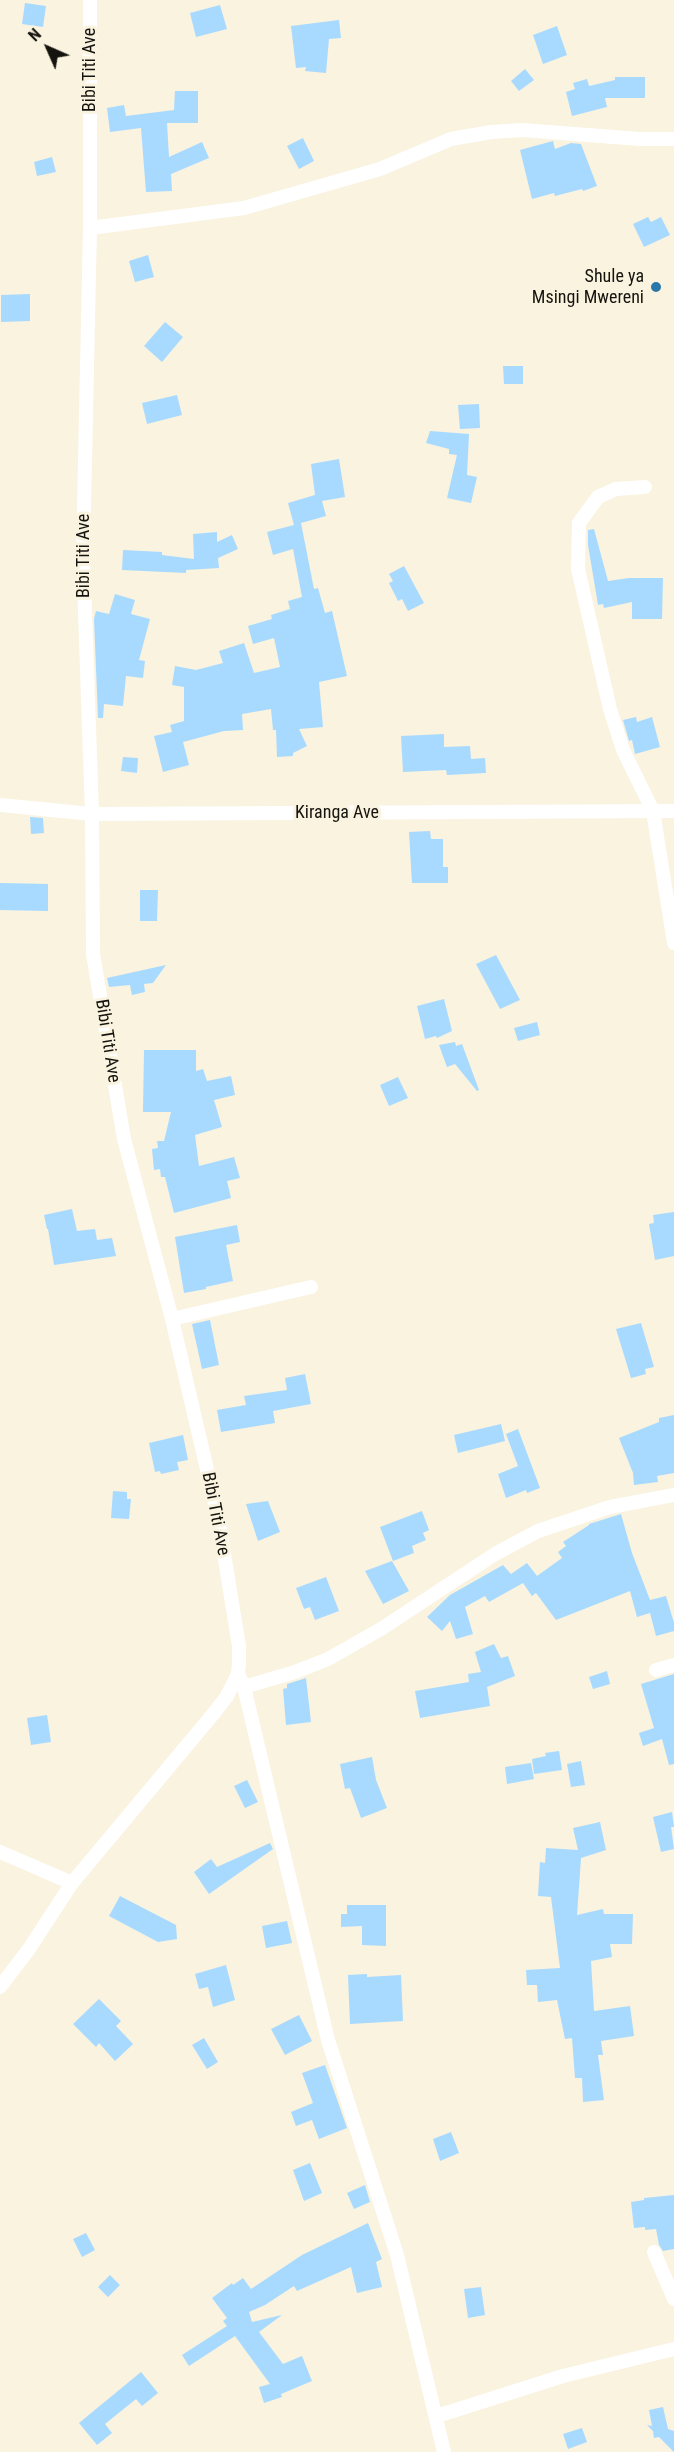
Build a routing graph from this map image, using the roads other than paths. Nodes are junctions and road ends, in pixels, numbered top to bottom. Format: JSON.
{"nodes":[{"id":1,"x":90,"y":0,"type":"edge"},
{"id":2,"x":674,"y":139,"type":"edge"},
{"id":3,"x":90,"y":228,"type":"junction"},
{"id":4,"x":645,"y":487,"type":"dead end"},
{"id":5,"x":0,"y":805,"type":"edge"},
{"id":6,"x":653,"y":811,"type":"junction"},
{"id":7,"x":674,"y":811,"type":"edge"},
{"id":8,"x":92,"y":814,"type":"junction"},
{"id":9,"x":674,"y":943,"type":"edge"},
{"id":10,"x":311,"y":1287,"type":"dead end"},
{"id":11,"x":172,"y":1319,"type":"junction"},
{"id":12,"x":674,"y":1495,"type":"edge"},
{"id":13,"x":674,"y":1665,"type":"edge"},
{"id":14,"x":656,"y":1670,"type":"dead end"},
{"id":15,"x":241,"y":1681,"type":"junction"},
{"id":16,"x":0,"y":1852,"type":"edge"},
{"id":17,"x":72,"y":1883,"type":"junction"},
{"id":18,"x":0,"y":1987,"type":"edge"},
{"id":19,"x":654,"y":2252,"type":"dead end"},
{"id":20,"x":674,"y":2299,"type":"edge"},
{"id":21,"x":674,"y":2349,"type":"edge"},
{"id":22,"x":437,"y":2416,"type":"junction"},
{"id":23,"x":444,"y":2452,"type":"edge"}],
"edges":[{"from":1,"to":3,"type":"street","name":"Bibi Titi Ave"},
{"from":2,"to":3,"type":"street"},
{"from":3,"to":8,"type":"street","name":"Bibi Titi Ave"},
{"from":4,"to":6,"type":"street"},
{"from":5,"to":8,"type":"street","name":"Kiranga Ave"},
{"from":6,"to":7,"type":"street","name":"Kiranga Ave"},
{"from":6,"to":8,"type":"street","name":"Kiranga Ave"},
{"from":6,"to":9,"type":"street"},
{"from":8,"to":11,"type":"street","name":"Bibi Titi Ave"},
{"from":10,"to":11,"type":"street"},
{"from":11,"to":15,"type":"street","name":"Bibi Titi Ave"},
{"from":12,"to":15,"type":"street"},
{"from":13,"to":14,"type":"street"},
{"from":15,"to":17,"type":"street"},
{"from":15,"to":22,"type":"street","name":"Bibi Titi Ave"},
{"from":16,"to":17,"type":"street"},
{"from":17,"to":18,"type":"street"},
{"from":19,"to":20,"type":"street"},
{"from":21,"to":22,"type":"street"},
{"from":22,"to":23,"type":"street","name":"Bibi Titi Ave"}]}
